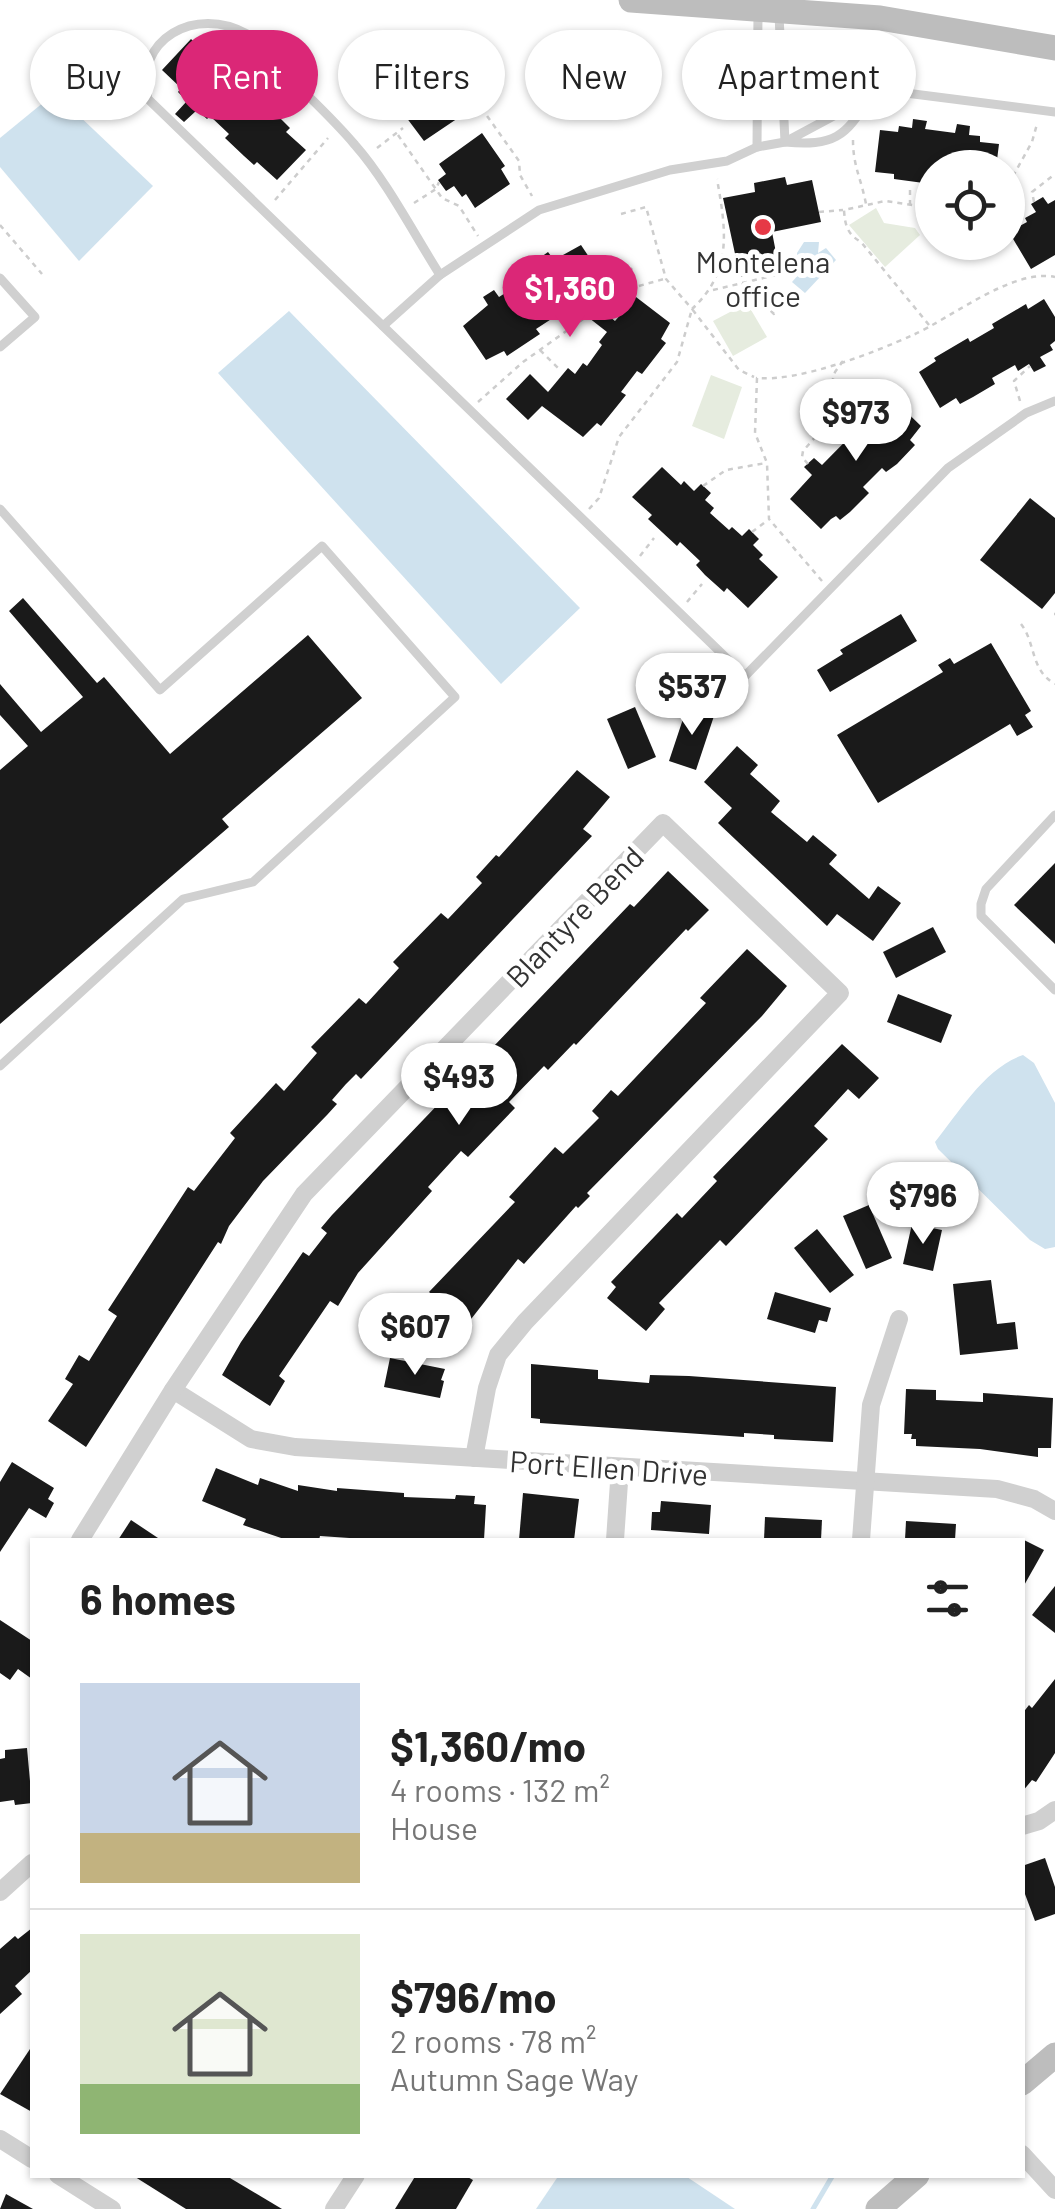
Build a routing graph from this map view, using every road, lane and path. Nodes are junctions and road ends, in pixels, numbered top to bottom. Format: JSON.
{"nodes":[{"id":1,"x":631,"y":0,"type":"edge"},
{"id":2,"x":768,"y":12,"type":"junction"},
{"id":3,"x":179,"y":30,"type":"edge"},
{"id":4,"x":234,"y":30,"type":"edge"},
{"id":5,"x":176,"y":32,"type":"edge"},
{"id":6,"x":1055,"y":48,"type":"edge"},
{"id":7,"x":916,"y":93,"type":"edge"},
{"id":8,"x":318,"y":107,"type":"edge"},
{"id":9,"x":1039,"y":110,"type":"junction"},
{"id":10,"x":1055,"y":112,"type":"edge"},
{"id":11,"x":490,"y":120,"type":"edge"},
{"id":12,"x":826,"y":120,"type":"edge"},
{"id":13,"x":856,"y":120,"type":"edge"},
{"id":14,"x":339,"y":128,"type":"junction"},
{"id":15,"x":403,"y":128,"type":"dead end"},
{"id":16,"x":851,"y":129,"type":"junction"},
{"id":17,"x":398,"y":135,"type":"junction"},
{"id":18,"x":785,"y":142,"type":"junction"},
{"id":19,"x":757,"y":148,"type":"junction"},
{"id":20,"x":1025,"y":155,"type":"edge"},
{"id":21,"x":364,"y":156,"type":"junction"},
{"id":22,"x":714,"y":163,"type":"junction"},
{"id":23,"x":1055,"y":174,"type":"edge"},
{"id":24,"x":440,"y":182,"type":"dead end"},
{"id":25,"x":436,"y":189,"type":"junction"},
{"id":26,"x":910,"y":190,"type":"dead end"},
{"id":27,"x":1034,"y":202,"type":"dead end"},
{"id":28,"x":910,"y":205,"type":"junction"},
{"id":29,"x":866,"y":206,"type":"junction"},
{"id":30,"x":915,"y":206,"type":"edge"},
{"id":31,"x":540,"y":210,"type":"junction"},
{"id":32,"x":844,"y":210,"type":"junction"},
{"id":33,"x":264,"y":212,"type":"junction"},
{"id":34,"x":400,"y":212,"type":"junction"},
{"id":35,"x":820,"y":212,"type":"dead end"},
{"id":36,"x":621,"y":214,"type":"dead end"},
{"id":37,"x":0,"y":225,"type":"edge"},
{"id":38,"x":484,"y":246,"type":"junction"},
{"id":39,"x":634,"y":266,"type":"dead end"},
{"id":40,"x":772,"y":270,"type":"dead end"},
{"id":41,"x":42,"y":274,"type":"dead end"},
{"id":42,"x":440,"y":274,"type":"junction"},
{"id":43,"x":1055,"y":276,"type":"edge"},
{"id":44,"x":0,"y":278,"type":"edge"},
{"id":45,"x":666,"y":279,"type":"junction"},
{"id":46,"x":741,"y":282,"type":"junction"},
{"id":47,"x":712,"y":291,"type":"junction"},
{"id":48,"x":610,"y":294,"type":"junction"},
{"id":49,"x":779,"y":308,"type":"dead end"},
{"id":50,"x":692,"y":309,"type":"junction"},
{"id":51,"x":382,"y":326,"type":"junction"},
{"id":52,"x":930,"y":326,"type":"junction"},
{"id":53,"x":0,"y":347,"type":"edge"},
{"id":54,"x":540,"y":350,"type":"junction"},
{"id":55,"x":844,"y":360,"type":"junction"},
{"id":56,"x":1030,"y":366,"type":"dead end"},
{"id":57,"x":560,"y":370,"type":"dead end"},
{"id":58,"x":757,"y":378,"type":"junction"},
{"id":59,"x":1055,"y":401,"type":"edge"},
{"id":60,"x":845,"y":403,"type":"junction"},
{"id":61,"x":469,"y":409,"type":"junction"},
{"id":62,"x":1026,"y":413,"type":"junction"},
{"id":63,"x":856,"y":416,"type":"dead end"},
{"id":64,"x":767,"y":463,"type":"junction"},
{"id":65,"x":808,"y":464,"type":"dead end"},
{"id":66,"x":703,"y":486,"type":"dead end"},
{"id":67,"x":0,"y":508,"type":"edge"},
{"id":68,"x":581,"y":517,"type":"junction"},
{"id":69,"x":769,"y":519,"type":"junction"},
{"id":70,"x":752,"y":532,"type":"dead end"},
{"id":71,"x":654,"y":538,"type":"dead end"},
{"id":72,"x":632,"y":566,"type":"junction"},
{"id":73,"x":702,"y":584,"type":"dead end"},
{"id":74,"x":830,"y":589,"type":"junction"},
{"id":75,"x":679,"y":612,"type":"junction"},
{"id":76,"x":1021,"y":624,"type":"dead end"},
{"id":77,"x":1055,"y":684,"type":"edge"},
{"id":78,"x":1055,"y":814,"type":"edge"},
{"id":79,"x":1055,"y":990,"type":"edge"},
{"id":80,"x":0,"y":1066,"type":"edge"},
{"id":81,"x":899,"y":1319,"type":"dead end"},
{"id":82,"x":173,"y":1390,"type":"junction"},
{"id":83,"x":474,"y":1458,"type":"junction"},
{"id":84,"x":620,"y":1468,"type":"junction"},
{"id":85,"x":864,"y":1482,"type":"junction"},
{"id":86,"x":1055,"y":1512,"type":"edge"},
{"id":87,"x":81,"y":1538,"type":"edge"},
{"id":88,"x":616,"y":1538,"type":"edge"},
{"id":89,"x":861,"y":1538,"type":"edge"},
{"id":90,"x":1055,"y":1810,"type":"edge"},
{"id":91,"x":1025,"y":1825,"type":"edge"},
{"id":92,"x":30,"y":1865,"type":"edge"},
{"id":93,"x":0,"y":1892,"type":"edge"},
{"id":94,"x":1055,"y":2055,"type":"edge"},
{"id":95,"x":1025,"y":2080,"type":"edge"},
{"id":96,"x":0,"y":2139,"type":"edge"},
{"id":97,"x":1025,"y":2157,"type":"edge"},
{"id":98,"x":30,"y":2158,"type":"edge"},
{"id":99,"x":63,"y":2178,"type":"edge"},
{"id":100,"x":354,"y":2178,"type":"edge"},
{"id":101,"x":914,"y":2178,"type":"edge"},
{"id":102,"x":1055,"y":2190,"type":"edge"},
{"id":103,"x":112,"y":2209,"type":"edge"},
{"id":104,"x":334,"y":2209,"type":"edge"},
{"id":105,"x":878,"y":2209,"type":"edge"}],
"edges":[{"from":1,"to":2,"type":"main road"},
{"from":2,"to":6,"type":"main road"},
{"from":2,"to":18,"type":"lane"},
{"from":2,"to":19,"type":"lane"},
{"from":3,"to":4,"type":"lane"},
{"from":5,"to":33,"type":"lane"},
{"from":7,"to":9,"type":"lane"},
{"from":8,"to":14,"type":"lane"},
{"from":9,"to":10,"type":"lane"},
{"from":9,"to":20,"type":"path"},
{"from":11,"to":31,"type":"path"},
{"from":12,"to":18,"type":"lane"},
{"from":13,"to":16,"type":"lane"},
{"from":14,"to":21,"type":"lane"},
{"from":14,"to":33,"type":"path"},
{"from":15,"to":17,"type":"path"},
{"from":16,"to":18,"type":"lane"},
{"from":16,"to":29,"type":"path"},
{"from":17,"to":21,"type":"path"},
{"from":17,"to":25,"type":"path"},
{"from":18,"to":19,"type":"lane"},
{"from":19,"to":22,"type":"lane"},
{"from":21,"to":34,"type":"lane"},
{"from":22,"to":31,"type":"lane"},
{"from":22,"to":47,"type":"path"},
{"from":23,"to":27,"type":"path"},
{"from":24,"to":25,"type":"path"},
{"from":25,"to":34,"type":"path"},
{"from":25,"to":38,"type":"path"},
{"from":26,"to":28,"type":"path"},
{"from":28,"to":29,"type":"path"},
{"from":28,"to":30,"type":"path"},
{"from":29,"to":32,"type":"path"},
{"from":31,"to":38,"type":"lane"},
{"from":32,"to":35,"type":"path"},
{"from":32,"to":52,"type":"path"},
{"from":33,"to":51,"type":"lane"},
{"from":34,"to":42,"type":"lane"},
{"from":36,"to":45,"type":"path"},
{"from":37,"to":41,"type":"path"},
{"from":38,"to":42,"type":"lane"},
{"from":39,"to":48,"type":"path"},
{"from":40,"to":46,"type":"path"},
{"from":42,"to":51,"type":"lane"},
{"from":43,"to":52,"type":"path"},
{"from":44,"to":53,"type":"lane"},
{"from":45,"to":48,"type":"path"},
{"from":45,"to":50,"type":"path"},
{"from":46,"to":47,"type":"path"},
{"from":46,"to":49,"type":"path"},
{"from":47,"to":50,"type":"path"},
{"from":48,"to":54,"type":"path"},
{"from":50,"to":58,"type":"path"},
{"from":50,"to":68,"type":"path"},
{"from":51,"to":61,"type":"lane"},
{"from":52,"to":55,"type":"path"},
{"from":54,"to":57,"type":"path"},
{"from":54,"to":61,"type":"path"},
{"from":55,"to":58,"type":"path"},
{"from":55,"to":60,"type":"path"},
{"from":56,"to":62,"type":"path"},
{"from":58,"to":64,"type":"path"},
{"from":59,"to":62,"type":"lane"},
{"from":60,"to":63,"type":"path"},
{"from":60,"to":65,"type":"path"},
{"from":61,"to":68,"type":"lane"},
{"from":62,"to":74,"type":"lane"},
{"from":64,"to":66,"type":"path"},
{"from":64,"to":69,"type":"path"},
{"from":67,"to":80,"type":"lane"},
{"from":68,"to":72,"type":"lane"},
{"from":69,"to":70,"type":"path"},
{"from":69,"to":74,"type":"path"},
{"from":71,"to":72,"type":"path"},
{"from":72,"to":75,"type":"lane"},
{"from":73,"to":75,"type":"path"},
{"from":74,"to":75,"type":"lane"},
{"from":76,"to":77,"type":"path"},
{"from":78,"to":79,"type":"lane"},
{"from":81,"to":85,"type":"street"},
{"from":82,"to":83,"type":"street","name":"Port Ellen Drive"},
{"from":82,"to":83,"type":"street","name":"Blantyre Bend"},
{"from":82,"to":87,"type":"street","name":"Blantyre Bend"},
{"from":83,"to":84,"type":"street","name":"Port Ellen Drive"},
{"from":84,"to":85,"type":"street","name":"Port Ellen Drive"},
{"from":84,"to":88,"type":"street"},
{"from":85,"to":86,"type":"street","name":"Port Ellen Drive"},
{"from":85,"to":89,"type":"street"},
{"from":90,"to":91,"type":"street"},
{"from":92,"to":93,"type":"street"},
{"from":94,"to":95,"type":"main road"},
{"from":96,"to":98,"type":"street"},
{"from":97,"to":102,"type":"street"},
{"from":99,"to":103,"type":"street"},
{"from":100,"to":104,"type":"street"},
{"from":101,"to":105,"type":"main road"}]}
